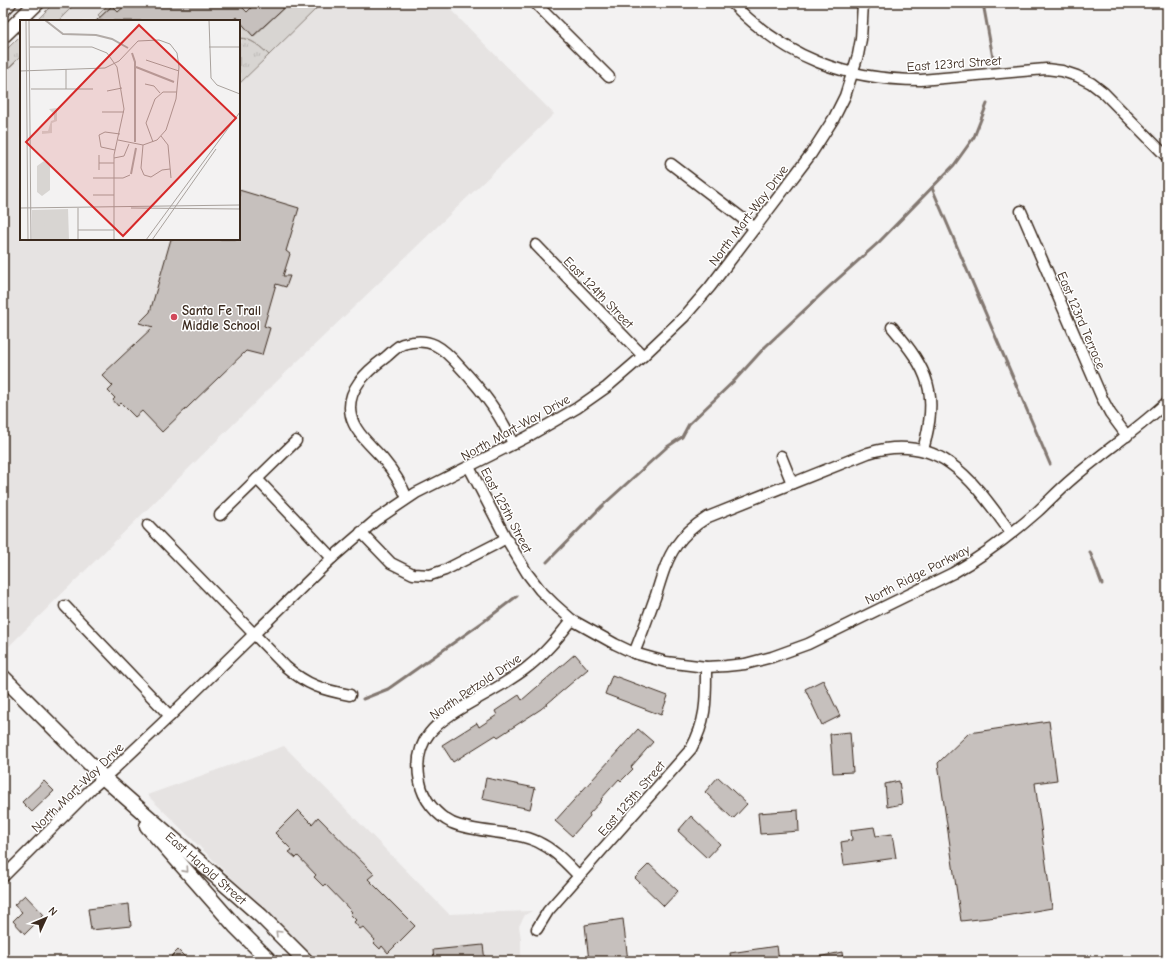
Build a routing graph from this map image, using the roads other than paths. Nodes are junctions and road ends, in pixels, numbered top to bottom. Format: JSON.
{"nodes":[{"id":1,"x":9,"y":3,"type":"edge"},
{"id":2,"x":37,"y":3,"type":"edge"},
{"id":3,"x":534,"y":3,"type":"edge"},
{"id":4,"x":732,"y":3,"type":"edge"},
{"id":5,"x":863,"y":3,"type":"edge"},
{"id":6,"x":3,"y":9,"type":"edge"},
{"id":7,"x":3,"y":36,"type":"edge"},
{"id":8,"x":852,"y":73,"type":"junction"},
{"id":9,"x":609,"y":77,"type":"dead end"},
{"id":10,"x":1167,"y":157,"type":"edge"},
{"id":11,"x":671,"y":164,"type":"dead end"},
{"id":12,"x":1021,"y":211,"type":"dead end"},
{"id":13,"x":755,"y":228,"type":"junction"},
{"id":14,"x":536,"y":246,"type":"dead end"},
{"id":15,"x":892,"y":327,"type":"dead end"},
{"id":16,"x":643,"y":356,"type":"junction"},
{"id":17,"x":1167,"y":402,"type":"edge"},
{"id":18,"x":1128,"y":436,"type":"junction"},
{"id":19,"x":296,"y":442,"type":"dead end"},
{"id":20,"x":513,"y":444,"type":"junction"},
{"id":21,"x":922,"y":450,"type":"junction"},
{"id":22,"x":781,"y":456,"type":"dead end"},
{"id":23,"x":469,"y":467,"type":"junction"},
{"id":24,"x":258,"y":479,"type":"junction"},
{"id":25,"x":792,"y":483,"type":"junction"},
{"id":26,"x":407,"y":498,"type":"junction"},
{"id":27,"x":220,"y":515,"type":"dead end"},
{"id":28,"x":148,"y":525,"type":"dead end"},
{"id":29,"x":361,"y":532,"type":"junction"},
{"id":30,"x":1011,"y":533,"type":"junction"},
{"id":31,"x":506,"y":538,"type":"junction"},
{"id":32,"x":332,"y":558,"type":"junction"},
{"id":33,"x":65,"y":606,"type":"dead end"},
{"id":34,"x":572,"y":620,"type":"junction"},
{"id":35,"x":255,"y":634,"type":"junction"},
{"id":36,"x":634,"y":653,"type":"junction"},
{"id":37,"x":706,"y":667,"type":"junction"},
{"id":38,"x":3,"y":677,"type":"edge"},
{"id":39,"x":350,"y":695,"type":"dead end"},
{"id":40,"x":170,"y":716,"type":"junction"},
{"id":41,"x":104,"y":778,"type":"junction"},
{"id":42,"x":579,"y":876,"type":"junction"},
{"id":43,"x":3,"y":877,"type":"edge"},
{"id":44,"x":537,"y":929,"type":"dead end"},
{"id":45,"x":270,"y":961,"type":"edge"},
{"id":46,"x":306,"y":961,"type":"edge"}],
"edges":[{"from":1,"to":6,"type":"main road"},
{"from":2,"to":7,"type":"main road"},
{"from":3,"to":9,"type":"street"},
{"from":4,"to":8,"type":"street","name":"East 123rd Street"},
{"from":5,"to":8,"type":"street","name":"North Mart-Way Drive"},
{"from":8,"to":10,"type":"street","name":"East 123rd Street"},
{"from":8,"to":13,"type":"street","name":"North Mart-Way Drive"},
{"from":11,"to":13,"type":"street"},
{"from":12,"to":18,"type":"street","name":"East 123rd Terrace"},
{"from":13,"to":16,"type":"street","name":"North Mart-Way Drive"},
{"from":14,"to":16,"type":"street","name":"East 124th Street"},
{"from":15,"to":21,"type":"street"},
{"from":16,"to":20,"type":"street","name":"North Mart-Way Drive"},
{"from":17,"to":18,"type":"street","name":"North Ridge Parkway"},
{"from":18,"to":30,"type":"street","name":"North Ridge Parkway"},
{"from":19,"to":24,"type":"street"},
{"from":20,"to":23,"type":"street","name":"North Mart-Way Drive"},
{"from":20,"to":26,"type":"street"},
{"from":21,"to":25,"type":"street"},
{"from":21,"to":30,"type":"street"},
{"from":22,"to":25,"type":"street"},
{"from":23,"to":26,"type":"street","name":"North Mart-Way Drive"},
{"from":23,"to":31,"type":"street","name":"East 125th Street"},
{"from":24,"to":27,"type":"street"},
{"from":24,"to":32,"type":"street"},
{"from":25,"to":36,"type":"street"},
{"from":26,"to":29,"type":"street","name":"North Mart-Way Drive"},
{"from":28,"to":35,"type":"street"},
{"from":29,"to":31,"type":"street"},
{"from":29,"to":32,"type":"street","name":"North Mart-Way Drive"},
{"from":30,"to":37,"type":"street","name":"North Ridge Parkway"},
{"from":31,"to":34,"type":"street","name":"East 125th Street"},
{"from":32,"to":35,"type":"street","name":"North Mart-Way Drive"},
{"from":33,"to":40,"type":"street"},
{"from":34,"to":36,"type":"street","name":"East 125th Street"},
{"from":34,"to":42,"type":"street","name":"North Petzold Drive"},
{"from":35,"to":39,"type":"street"},
{"from":35,"to":40,"type":"street","name":"North Mart-Way Drive"},
{"from":36,"to":37,"type":"street","name":"North Ridge Parkway"},
{"from":37,"to":42,"type":"street","name":"East 125th Street"},
{"from":38,"to":41,"type":"main road","name":"East Harold Street"},
{"from":40,"to":41,"type":"street","name":"North Mart-Way Drive"},
{"from":41,"to":43,"type":"street","name":"North Mart-Way Drive"},
{"from":41,"to":45,"type":"main road","name":"East Harold Street","one_way":true},
{"from":46,"to":41,"type":"main road","name":"East Harold Street","one_way":true},
{"from":42,"to":44,"type":"street","name":"East 125th Street"}]}
